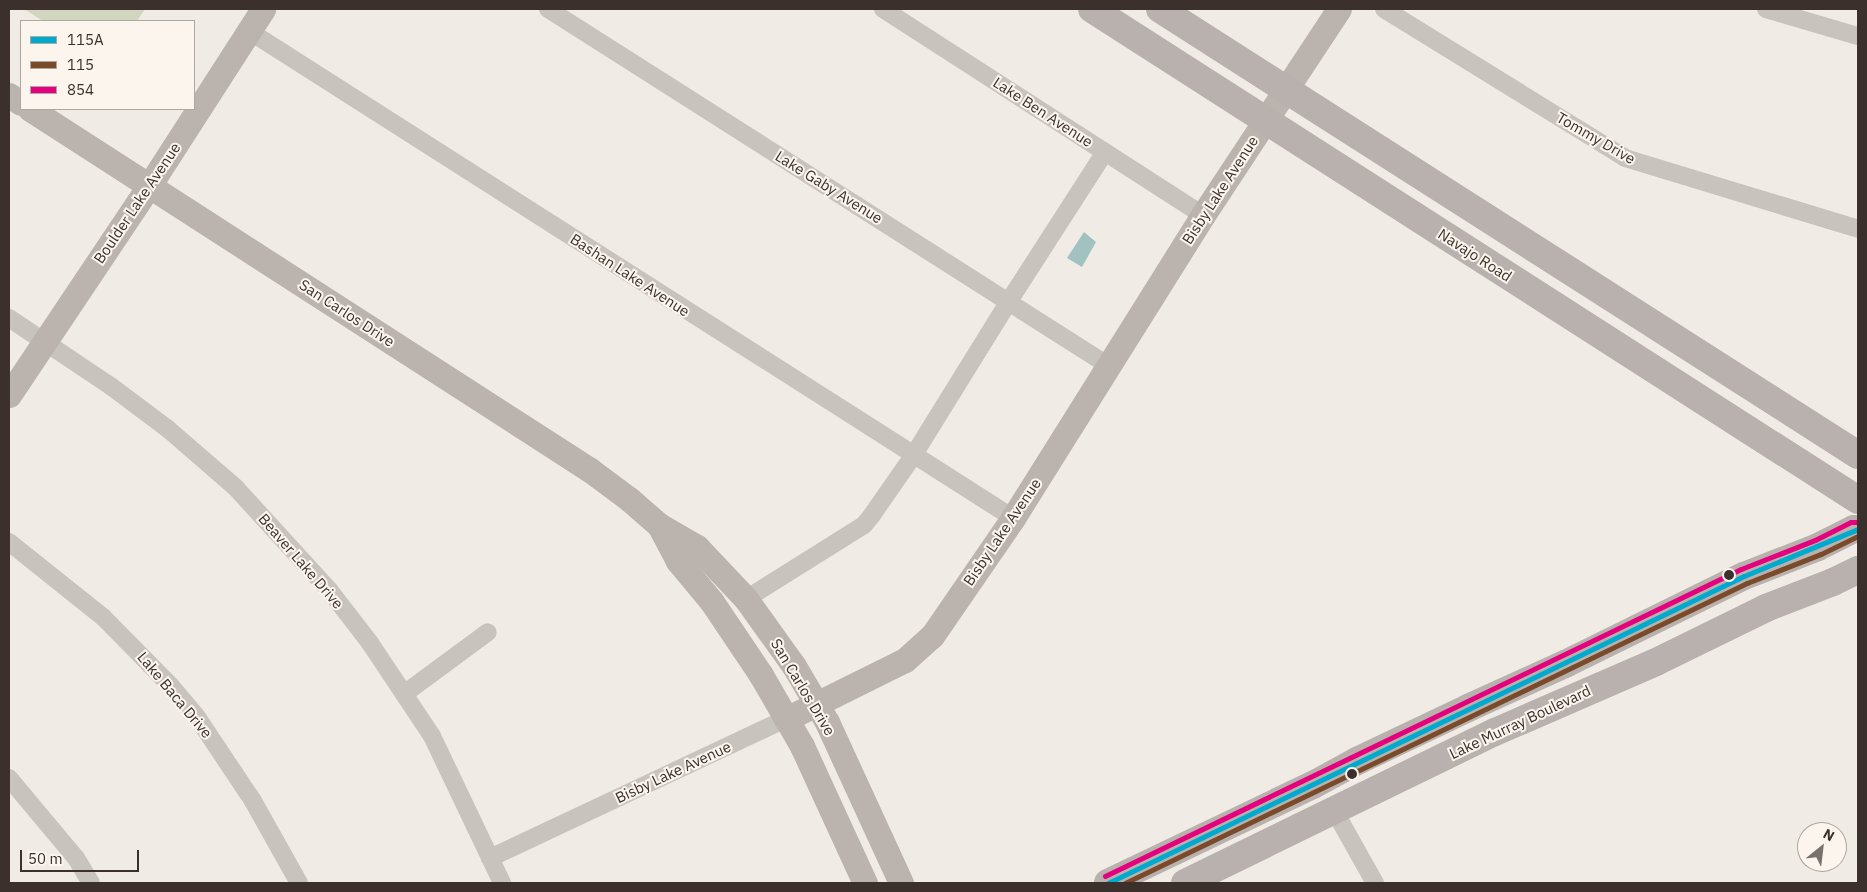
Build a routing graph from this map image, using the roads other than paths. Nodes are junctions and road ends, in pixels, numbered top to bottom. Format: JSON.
{"nodes":[{"id":1,"x":263,"y":9,"type":"edge"},
{"id":2,"x":548,"y":9,"type":"edge"},
{"id":3,"x":883,"y":9,"type":"edge"},
{"id":4,"x":1092,"y":9,"type":"edge"},
{"id":5,"x":1160,"y":9,"type":"edge"},
{"id":6,"x":1339,"y":9,"type":"edge"},
{"id":7,"x":1384,"y":9,"type":"edge"},
{"id":8,"x":1766,"y":9,"type":"edge"},
{"id":9,"x":248,"y":31,"type":"junction"},
{"id":10,"x":1858,"y":36,"type":"edge"},
{"id":11,"x":1286,"y":90,"type":"junction"},
{"id":12,"x":9,"y":95,"type":"edge"},
{"id":13,"x":20,"y":102,"type":"edge"},
{"id":14,"x":32,"y":110,"type":"edge"},
{"id":15,"x":1265,"y":121,"type":"junction"},
{"id":16,"x":1105,"y":152,"type":"junction"},
{"id":17,"x":149,"y":186,"type":"junction"},
{"id":18,"x":1203,"y":215,"type":"junction"},
{"id":19,"x":1858,"y":229,"type":"edge"},
{"id":20,"x":1499,"y":271,"type":"junction"},
{"id":21,"x":1009,"y":301,"type":"junction"},
{"id":22,"x":1617,"y":302,"type":"junction"},
{"id":23,"x":9,"y":318,"type":"edge"},
{"id":24,"x":44,"y":341,"type":"junction"},
{"id":25,"x":1109,"y":366,"type":"junction"},
{"id":26,"x":9,"y":395,"type":"edge"},
{"id":27,"x":1858,"y":455,"type":"edge"},
{"id":28,"x":913,"y":456,"type":"junction"},
{"id":29,"x":1858,"y":500,"type":"edge"},
{"id":30,"x":1013,"y":518,"type":"junction"},
{"id":31,"x":659,"y":525,"type":"junction"},
{"id":32,"x":1858,"y":529,"type":"edge"},
{"id":33,"x":9,"y":542,"type":"edge"},
{"id":34,"x":1858,"y":570,"type":"edge"},
{"id":35,"x":746,"y":599,"type":"junction"},
{"id":36,"x":488,"y":632,"type":"dead end"},
{"id":37,"x":404,"y":694,"type":"junction"},
{"id":38,"x":816,"y":704,"type":"junction"},
{"id":39,"x":786,"y":719,"type":"junction"},
{"id":40,"x":1357,"y":761,"type":"junction"},
{"id":41,"x":9,"y":778,"type":"edge"},
{"id":42,"x":1314,"y":785,"type":"junction"},
{"id":43,"x":1334,"y":810,"type":"junction"},
{"id":44,"x":1282,"y":836,"type":"junction"},
{"id":45,"x":490,"y":858,"type":"junction"},
{"id":46,"x":91,"y":883,"type":"edge"},
{"id":47,"x":299,"y":883,"type":"edge"},
{"id":48,"x":502,"y":883,"type":"edge"},
{"id":49,"x":865,"y":883,"type":"edge"},
{"id":50,"x":901,"y":883,"type":"edge"},
{"id":51,"x":1108,"y":883,"type":"edge"},
{"id":52,"x":1185,"y":883,"type":"edge"},
{"id":53,"x":1375,"y":883,"type":"edge"}],
"edges":[{"from":1,"to":9,"type":"street","name":"Boulder Lake Avenue"},
{"from":2,"to":21,"type":"street","name":"Lake Gaby Avenue"},
{"from":3,"to":16,"type":"street","name":"Lake Ben Avenue"},
{"from":4,"to":15,"type":"main road","name":"Navajo Road"},
{"from":5,"to":11,"type":"main road"},
{"from":6,"to":11,"type":"street","name":"Bisby Lake Avenue"},
{"from":7,"to":19,"type":"street","name":"Tommy Drive"},
{"from":8,"to":10,"type":"street"},
{"from":9,"to":17,"type":"street","name":"Boulder Lake Avenue"},
{"from":9,"to":28,"type":"street","name":"Bashan Lake Avenue"},
{"from":11,"to":15,"type":"street","name":"Bisby Lake Avenue"},
{"from":11,"to":22,"type":"main road"},
{"from":12,"to":13,"type":"street"},
{"from":14,"to":17,"type":"street","name":"San Carlos Drive"},
{"from":15,"to":18,"type":"street","name":"Bisby Lake Avenue"},
{"from":15,"to":20,"type":"main road","name":"Navajo Road"},
{"from":16,"to":18,"type":"street","name":"Lake Ben Avenue"},
{"from":16,"to":21,"type":"street"},
{"from":17,"to":24,"type":"street","name":"Boulder Lake Avenue"},
{"from":17,"to":31,"type":"street","name":"San Carlos Drive"},
{"from":18,"to":25,"type":"street","name":"Bisby Lake Avenue"},
{"from":20,"to":22,"type":"main road"},
{"from":20,"to":29,"type":"main road","name":"Navajo Road"},
{"from":21,"to":25,"type":"street","name":"Lake Gaby Avenue"},
{"from":21,"to":28,"type":"street"},
{"from":22,"to":27,"type":"main road"},
{"from":23,"to":24,"type":"street","name":"Beaver Lake Drive"},
{"from":24,"to":26,"type":"street","name":"Boulder Lake Avenue"},
{"from":24,"to":37,"type":"street","name":"Beaver Lake Drive"},
{"from":25,"to":30,"type":"street","name":"Bisby Lake Avenue"},
{"from":28,"to":30,"type":"street","name":"Bashan Lake Avenue"},
{"from":28,"to":35,"type":"street"},
{"from":30,"to":38,"type":"street","name":"Bisby Lake Avenue"},
{"from":31,"to":35,"type":"street","name":"San Carlos Drive"},
{"from":31,"to":39,"type":"street","name":"San Carlos Drive"},
{"from":32,"to":40,"type":"main road"},
{"from":33,"to":47,"type":"street","name":"Lake Baca Drive"},
{"from":34,"to":43,"type":"main road","name":"Lake Murray Boulevard"},
{"from":35,"to":38,"type":"street","name":"San Carlos Drive"},
{"from":36,"to":37,"type":"street"},
{"from":37,"to":45,"type":"street","name":"Beaver Lake Drive"},
{"from":38,"to":39,"type":"street","name":"Bisby Lake Avenue"},
{"from":38,"to":50,"type":"street","name":"San Carlos Drive"},
{"from":39,"to":45,"type":"street","name":"Bisby Lake Avenue"},
{"from":39,"to":49,"type":"street","name":"San Carlos Drive"},
{"from":40,"to":42,"type":"main road"},
{"from":40,"to":43,"type":"main road"},
{"from":41,"to":46,"type":"street"},
{"from":42,"to":44,"type":"main road"},
{"from":42,"to":51,"type":"main road"},
{"from":43,"to":44,"type":"main road","name":"Lake Murray Boulevard"},
{"from":43,"to":53,"type":"street"},
{"from":44,"to":52,"type":"main road","name":"Lake Murray Boulevard"},
{"from":45,"to":48,"type":"street","name":"Beaver Lake Drive"}]}
